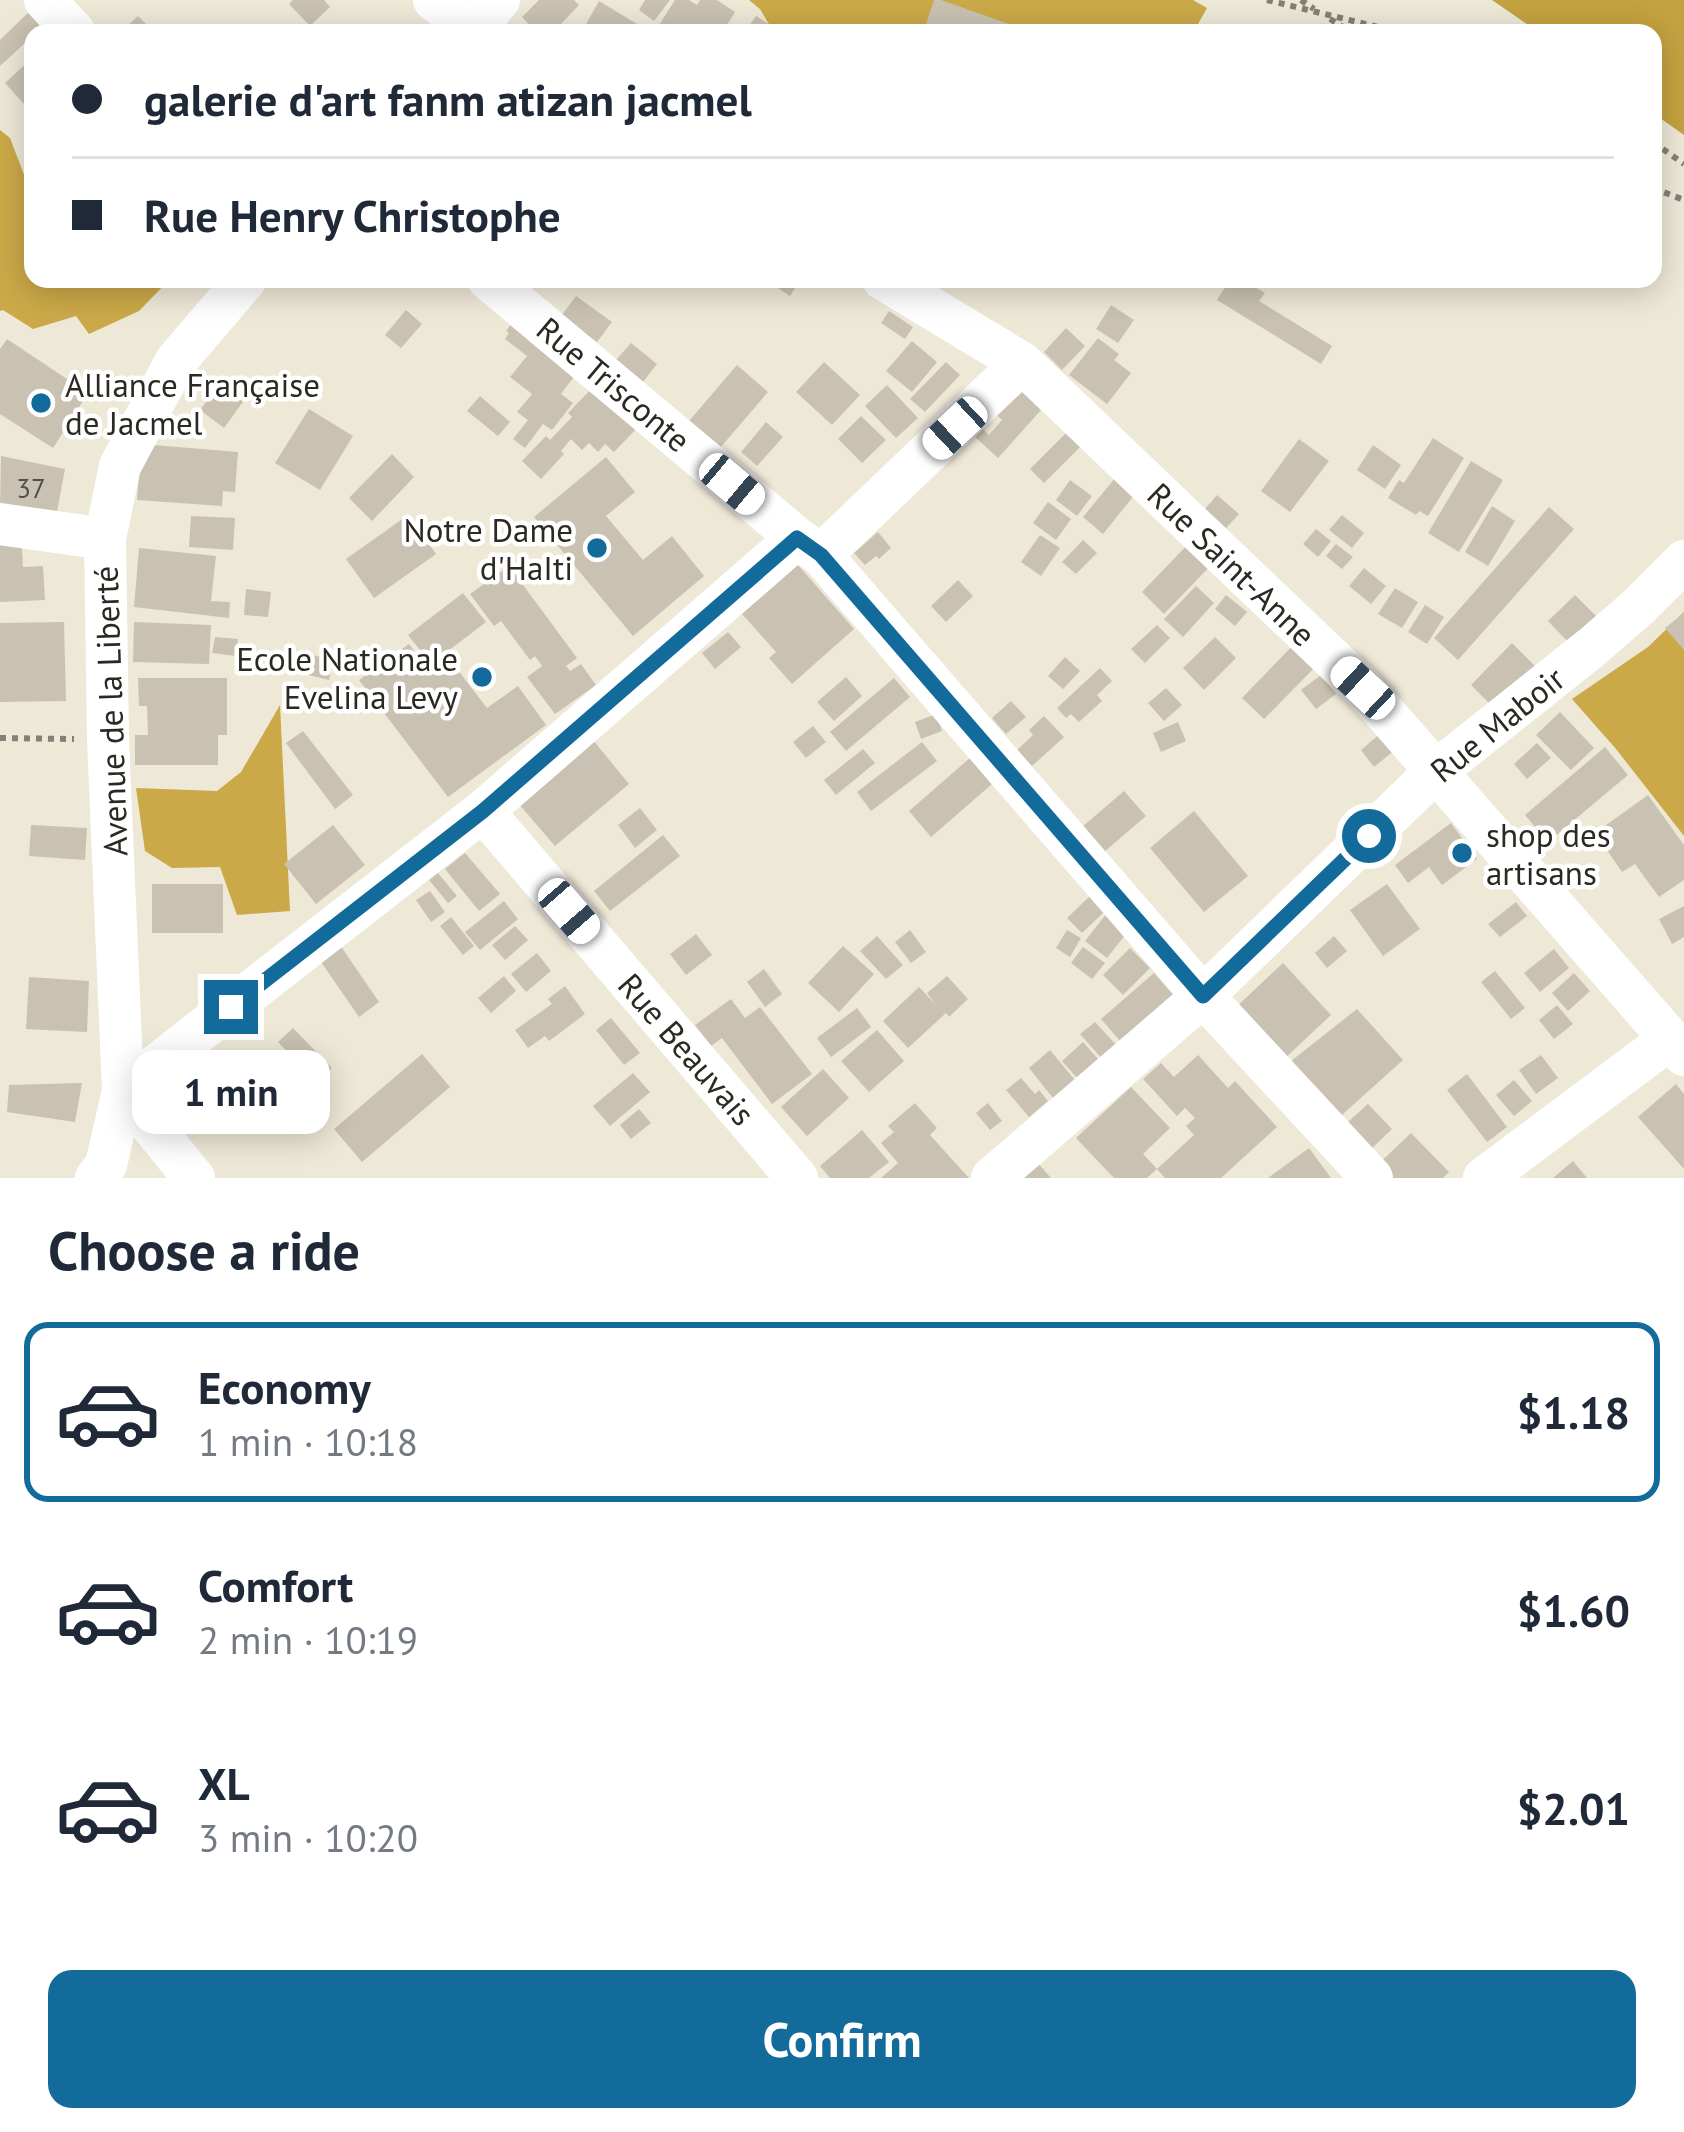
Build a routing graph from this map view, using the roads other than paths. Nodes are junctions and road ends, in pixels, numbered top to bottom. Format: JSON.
{"nodes":[{"id":1,"x":45,"y":0,"type":"edge"},
{"id":2,"x":434,"y":0,"type":"edge"},
{"id":3,"x":67,"y":24,"type":"edge"},
{"id":4,"x":481,"y":24,"type":"edge"},
{"id":5,"x":238,"y":288,"type":"edge"},
{"id":6,"x":499,"y":288,"type":"edge"},
{"id":7,"x":898,"y":288,"type":"edge"},
{"id":8,"x":1022,"y":363,"type":"junction"},
{"id":9,"x":0,"y":524,"type":"edge"},
{"id":10,"x":105,"y":539,"type":"junction"},
{"id":11,"x":809,"y":547,"type":"junction"},
{"id":12,"x":1684,"y":561,"type":"edge"},
{"id":13,"x":1436,"y":772,"type":"junction"},
{"id":14,"x":483,"y":811,"type":"junction"},
{"id":15,"x":1203,"y":996,"type":"junction"},
{"id":16,"x":1677,"y":1047,"type":"edge"},
{"id":17,"x":123,"y":1090,"type":"junction"},
{"id":18,"x":96,"y":1178,"type":"edge"},
{"id":19,"x":194,"y":1178,"type":"edge"},
{"id":20,"x":797,"y":1178,"type":"edge"},
{"id":21,"x":992,"y":1178,"type":"edge"},
{"id":22,"x":1372,"y":1178,"type":"edge"},
{"id":23,"x":1484,"y":1178,"type":"edge"}],
"edges":[{"from":1,"to":3,"type":"street"},
{"from":2,"to":4,"type":"street"},
{"from":5,"to":10,"type":"street","name":"Avenue de la Liberté"},
{"from":6,"to":11,"type":"street","name":"Rue Trisconte"},
{"from":7,"to":8,"type":"street","name":"Rue Saint-Anne"},
{"from":8,"to":11,"type":"street"},
{"from":8,"to":13,"type":"street","name":"Rue Saint-Anne"},
{"from":9,"to":10,"type":"street"},
{"from":10,"to":17,"type":"street","name":"Avenue de la Liberté"},
{"from":11,"to":14,"type":"street"},
{"from":11,"to":15,"type":"street","name":"Rue Trisconte"},
{"from":12,"to":13,"type":"street","name":"Rue Maboir"},
{"from":13,"to":15,"type":"street","name":"Rue Maboir"},
{"from":13,"to":16,"type":"street","name":"Rue Saint-Anne"},
{"from":14,"to":17,"type":"street"},
{"from":14,"to":20,"type":"street","name":"Rue Beauvais"},
{"from":15,"to":21,"type":"street","name":"Rue Maboir"},
{"from":15,"to":22,"type":"street","name":"Rue Trisconte"},
{"from":16,"to":23,"type":"street"},
{"from":17,"to":18,"type":"street","name":"Avenue de la Liberté"},
{"from":17,"to":19,"type":"street"}]}
